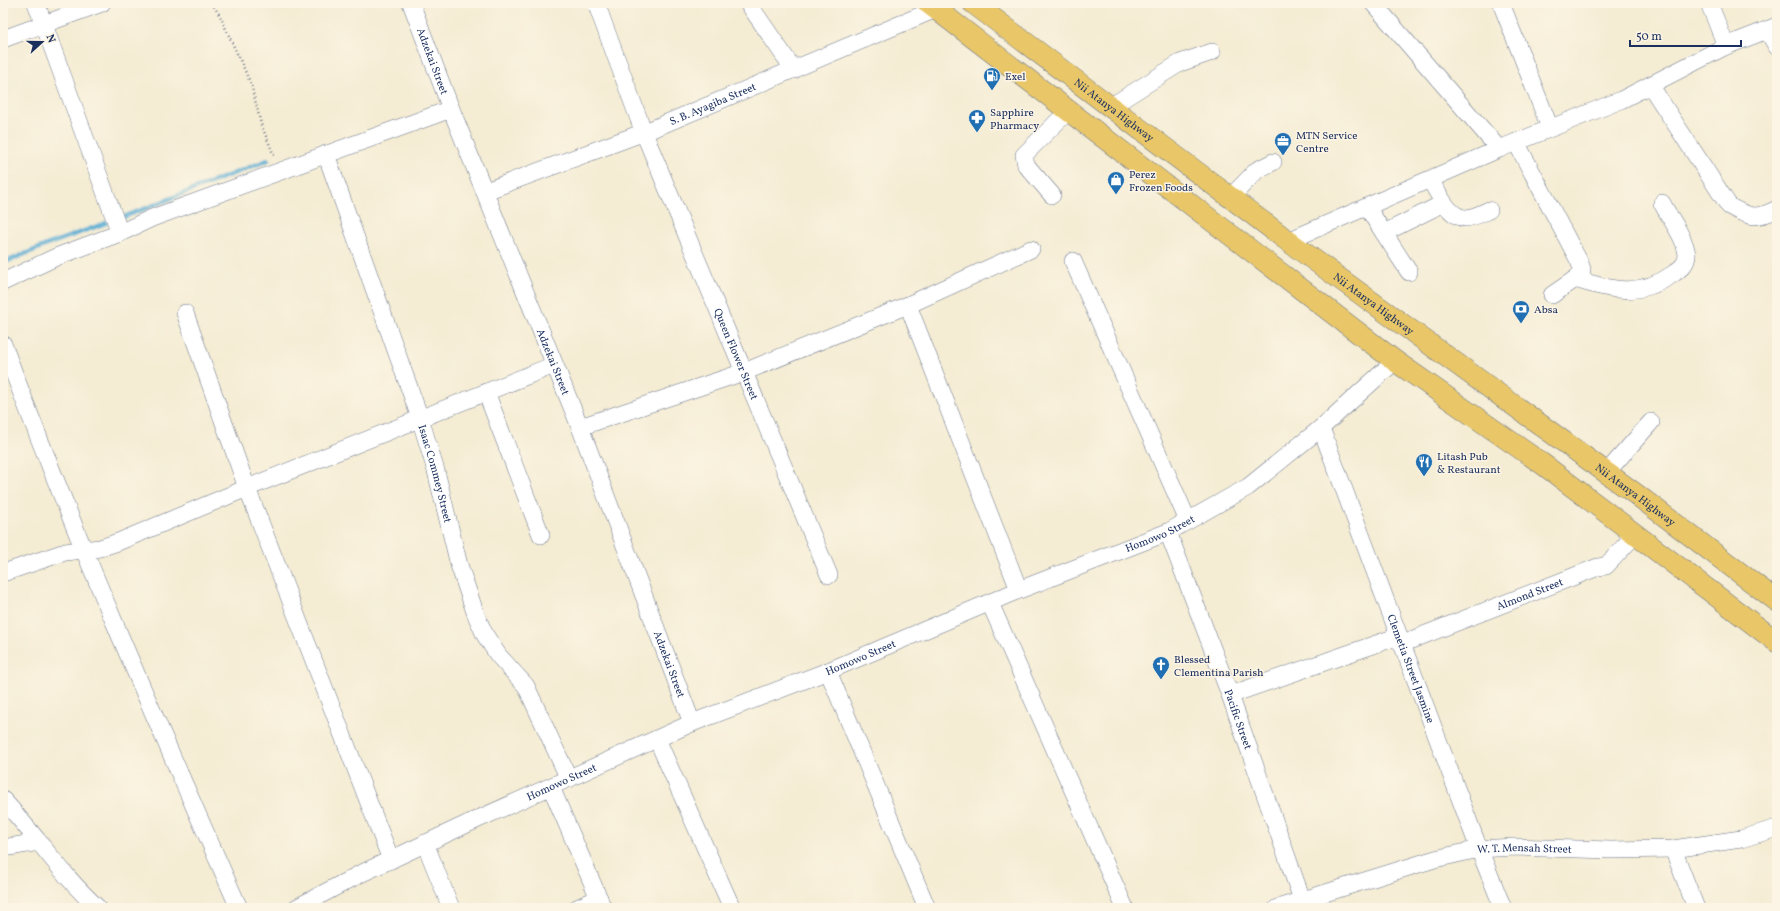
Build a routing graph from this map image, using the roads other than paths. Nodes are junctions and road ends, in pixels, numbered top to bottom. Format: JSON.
{"nodes":[{"id":1,"x":36,"y":3,"type":"edge"},
{"id":2,"x":102,"y":3,"type":"edge"},
{"id":3,"x":411,"y":3,"type":"edge"},
{"id":4,"x":596,"y":3,"type":"edge"},
{"id":5,"x":748,"y":3,"type":"edge"},
{"id":6,"x":973,"y":3,"type":"edge"},
{"id":7,"x":1373,"y":3,"type":"edge"},
{"id":8,"x":1501,"y":3,"type":"edge"},
{"id":9,"x":1709,"y":3,"type":"edge"},
{"id":10,"x":932,"y":6,"type":"edge"},
{"id":11,"x":45,"y":25,"type":"junction"},
{"id":12,"x":1772,"y":28,"type":"edge"},
{"id":13,"x":3,"y":39,"type":"edge"},
{"id":14,"x":1726,"y":46,"type":"junction"},
{"id":15,"x":1777,"y":47,"type":"edge"},
{"id":16,"x":1212,"y":52,"type":"dead end"},
{"id":17,"x":794,"y":70,"type":"junction"},
{"id":18,"x":1650,"y":85,"type":"junction"},
{"id":19,"x":1110,"y":107,"type":"junction"},
{"id":20,"x":451,"y":109,"type":"junction"},
{"id":21,"x":1068,"y":110,"type":"junction"},
{"id":22,"x":1550,"y":128,"type":"junction"},
{"id":23,"x":644,"y":133,"type":"junction"},
{"id":24,"x":1516,"y":142,"type":"junction"},
{"id":25,"x":1499,"y":149,"type":"junction"},
{"id":26,"x":326,"y":154,"type":"junction"},
{"id":27,"x":1273,"y":162,"type":"dead end"},
{"id":28,"x":1430,"y":180,"type":"junction"},
{"id":29,"x":486,"y":191,"type":"junction"},
{"id":30,"x":1052,"y":195,"type":"dead end"},
{"id":31,"x":1230,"y":198,"type":"junction"},
{"id":32,"x":1444,"y":203,"type":"junction"},
{"id":33,"x":1662,"y":203,"type":"dead end"},
{"id":34,"x":1367,"y":207,"type":"junction"},
{"id":35,"x":1777,"y":209,"type":"edge"},
{"id":36,"x":1489,"y":210,"type":"dead end"},
{"id":37,"x":120,"y":233,"type":"junction"},
{"id":38,"x":1384,"y":233,"type":"junction"},
{"id":39,"x":1288,"y":242,"type":"junction"},
{"id":40,"x":1031,"y":249,"type":"dead end"},
{"id":41,"x":1073,"y":261,"type":"dead end"},
{"id":42,"x":1409,"y":272,"type":"dead end"},
{"id":43,"x":1575,"y":279,"type":"junction"},
{"id":44,"x":3,"y":282,"type":"edge"},
{"id":45,"x":1552,"y":295,"type":"dead end"},
{"id":46,"x":908,"y":305,"type":"junction"},
{"id":47,"x":185,"y":313,"type":"dead end"},
{"id":48,"x":3,"y":344,"type":"edge"},
{"id":49,"x":1395,"y":361,"type":"junction"},
{"id":50,"x":554,"y":365,"type":"junction"},
{"id":51,"x":744,"y":372,"type":"junction"},
{"id":52,"x":486,"y":392,"type":"junction"},
{"id":53,"x":420,"y":418,"type":"junction"},
{"id":54,"x":1651,"y":422,"type":"dead end"},
{"id":55,"x":580,"y":426,"type":"junction"},
{"id":56,"x":1321,"y":428,"type":"junction"},
{"id":57,"x":1607,"y":472,"type":"junction"},
{"id":58,"x":248,"y":488,"type":"junction"},
{"id":59,"x":1188,"y":521,"type":"junction"},
{"id":60,"x":1621,"y":525,"type":"junction"},
{"id":61,"x":1168,"y":532,"type":"junction"},
{"id":62,"x":541,"y":535,"type":"dead end"},
{"id":63,"x":83,"y":550,"type":"junction"},
{"id":64,"x":3,"y":573,"type":"edge"},
{"id":65,"x":829,"y":575,"type":"dead end"},
{"id":66,"x":1019,"y":590,"type":"junction"},
{"id":67,"x":1777,"y":601,"type":"edge"},
{"id":68,"x":990,"y":604,"type":"junction"},
{"id":69,"x":1400,"y":640,"type":"junction"},
{"id":70,"x":1777,"y":642,"type":"edge"},
{"id":71,"x":828,"y":670,"type":"junction"},
{"id":72,"x":1230,"y":695,"type":"junction"},
{"id":73,"x":692,"y":723,"type":"junction"},
{"id":74,"x":657,"y":739,"type":"junction"},
{"id":75,"x":569,"y":779,"type":"junction"},
{"id":76,"x":551,"y":787,"type":"junction"},
{"id":77,"x":3,"y":800,"type":"edge"},
{"id":78,"x":1777,"y":828,"type":"edge"},
{"id":79,"x":38,"y":842,"type":"junction"},
{"id":80,"x":425,"y":844,"type":"junction"},
{"id":81,"x":3,"y":848,"type":"edge"},
{"id":82,"x":1479,"y":849,"type":"junction"},
{"id":83,"x":1673,"y":849,"type":"junction"},
{"id":84,"x":391,"y":860,"type":"junction"},
{"id":85,"x":601,"y":903,"type":"edge"},
{"id":86,"x":1304,"y":904,"type":"edge"},
{"id":87,"x":1121,"y":907,"type":"edge"},
{"id":88,"x":98,"y":908,"type":"edge"},
{"id":89,"x":239,"y":908,"type":"edge"},
{"id":90,"x":296,"y":908,"type":"edge"},
{"id":91,"x":451,"y":908,"type":"edge"},
{"id":92,"x":578,"y":908,"type":"edge"},
{"id":93,"x":732,"y":908,"type":"edge"},
{"id":94,"x":927,"y":908,"type":"edge"},
{"id":95,"x":1277,"y":908,"type":"edge"},
{"id":96,"x":1503,"y":908,"type":"edge"},
{"id":97,"x":1696,"y":908,"type":"edge"}],
"edges":[{"from":1,"to":11,"type":"street"},
{"from":2,"to":11,"type":"street"},
{"from":3,"to":20,"type":"street","name":"Adzekai Street"},
{"from":4,"to":23,"type":"street","name":"Queen Flower Street"},
{"from":5,"to":17,"type":"street"},
{"from":6,"to":19,"type":"main road","name":"Nii Atanya Highway"},
{"from":7,"to":25,"type":"street"},
{"from":8,"to":22,"type":"street"},
{"from":9,"to":14,"type":"street"},
{"from":10,"to":17,"type":"street","name":"S. B. Ayagiba Street"},
{"from":10,"to":21,"type":"main road"},
{"from":11,"to":13,"type":"street"},
{"from":11,"to":37,"type":"street"},
{"from":12,"to":14,"type":"street"},
{"from":12,"to":15,"type":"street"},
{"from":14,"to":18,"type":"street"},
{"from":16,"to":19,"type":"street"},
{"from":17,"to":23,"type":"street","name":"S. B. Ayagiba Street"},
{"from":18,"to":22,"type":"street"},
{"from":18,"to":35,"type":"street"},
{"from":19,"to":31,"type":"main road","name":"Nii Atanya Highway"},
{"from":20,"to":26,"type":"street"},
{"from":20,"to":29,"type":"street","name":"Adzekai Street"},
{"from":21,"to":30,"type":"street"},
{"from":21,"to":49,"type":"main road"},
{"from":22,"to":24,"type":"street"},
{"from":23,"to":29,"type":"street","name":"S. B. Ayagiba Street"},
{"from":23,"to":51,"type":"street","name":"Queen Flower Street"},
{"from":24,"to":25,"type":"street"},
{"from":24,"to":43,"type":"street"},
{"from":25,"to":28,"type":"street"},
{"from":26,"to":37,"type":"street"},
{"from":26,"to":53,"type":"street","name":"Isaac Commey Street"},
{"from":27,"to":31,"type":"street"},
{"from":28,"to":32,"type":"street"},
{"from":28,"to":34,"type":"street"},
{"from":29,"to":50,"type":"street","name":"Adzekai Street"},
{"from":31,"to":39,"type":"main road","name":"Nii Atanya Highway"},
{"from":32,"to":36,"type":"street"},
{"from":32,"to":38,"type":"street"},
{"from":33,"to":43,"type":"street"},
{"from":34,"to":38,"type":"street"},
{"from":34,"to":39,"type":"street"},
{"from":37,"to":44,"type":"street"},
{"from":38,"to":42,"type":"street"},
{"from":39,"to":57,"type":"main road","name":"Nii Atanya Highway"},
{"from":40,"to":46,"type":"street"},
{"from":41,"to":59,"type":"street"},
{"from":43,"to":45,"type":"street"},
{"from":46,"to":51,"type":"street"},
{"from":46,"to":66,"type":"street"},
{"from":47,"to":58,"type":"street"},
{"from":48,"to":63,"type":"street"},
{"from":49,"to":56,"type":"street","name":"Homowo Street"},
{"from":49,"to":60,"type":"main road"},
{"from":50,"to":52,"type":"street"},
{"from":50,"to":55,"type":"street","name":"Adzekai Street"},
{"from":51,"to":55,"type":"street"},
{"from":51,"to":65,"type":"street","name":"Queen Flower Street"},
{"from":52,"to":53,"type":"street"},
{"from":52,"to":62,"type":"street"},
{"from":53,"to":58,"type":"street"},
{"from":53,"to":75,"type":"street","name":"Isaac Commey Street"},
{"from":54,"to":57,"type":"street"},
{"from":55,"to":73,"type":"street","name":"Adzekai Street"},
{"from":56,"to":59,"type":"street","name":"Homowo Street"},
{"from":56,"to":69,"type":"street","name":"Clemetia Street Jasmine"},
{"from":57,"to":67,"type":"main road","name":"Nii Atanya Highway"},
{"from":58,"to":63,"type":"street"},
{"from":58,"to":84,"type":"street"},
{"from":59,"to":61,"type":"street","name":"Homowo Street"},
{"from":60,"to":69,"type":"street","name":"Almond Street"},
{"from":60,"to":70,"type":"main road"},
{"from":61,"to":66,"type":"street","name":"Homowo Street"},
{"from":61,"to":72,"type":"street","name":"Pacific Street"},
{"from":63,"to":64,"type":"street"},
{"from":63,"to":89,"type":"street"},
{"from":66,"to":68,"type":"street","name":"Homowo Street"},
{"from":68,"to":71,"type":"street","name":"Homowo Street"},
{"from":68,"to":87,"type":"street"},
{"from":69,"to":72,"type":"street"},
{"from":69,"to":82,"type":"street","name":"Clemetia Street Jasmine"},
{"from":71,"to":73,"type":"street","name":"Homowo Street"},
{"from":71,"to":94,"type":"street"},
{"from":72,"to":86,"type":"street","name":"Pacific Street"},
{"from":73,"to":74,"type":"street","name":"Homowo Street"},
{"from":74,"to":75,"type":"street","name":"Homowo Street"},
{"from":74,"to":93,"type":"street"},
{"from":75,"to":76,"type":"street","name":"Homowo Street"},
{"from":76,"to":80,"type":"street","name":"Homowo Street"},
{"from":76,"to":85,"type":"street"},
{"from":77,"to":79,"type":"street"},
{"from":78,"to":83,"type":"street","name":"W. T. Mensah Street"},
{"from":79,"to":81,"type":"street"},
{"from":79,"to":88,"type":"street"},
{"from":80,"to":84,"type":"street","name":"Homowo Street"},
{"from":80,"to":91,"type":"street"},
{"from":82,"to":83,"type":"street","name":"W. T. Mensah Street"},
{"from":82,"to":86,"type":"street","name":"W. T. Mensah Street"},
{"from":82,"to":96,"type":"street","name":"Clemetia Street Jasmine"},
{"from":83,"to":97,"type":"street"},
{"from":84,"to":90,"type":"street","name":"Homowo Street"},
{"from":85,"to":92,"type":"street"},
{"from":86,"to":95,"type":"street","name":"W. T. Mensah Street"}]}
